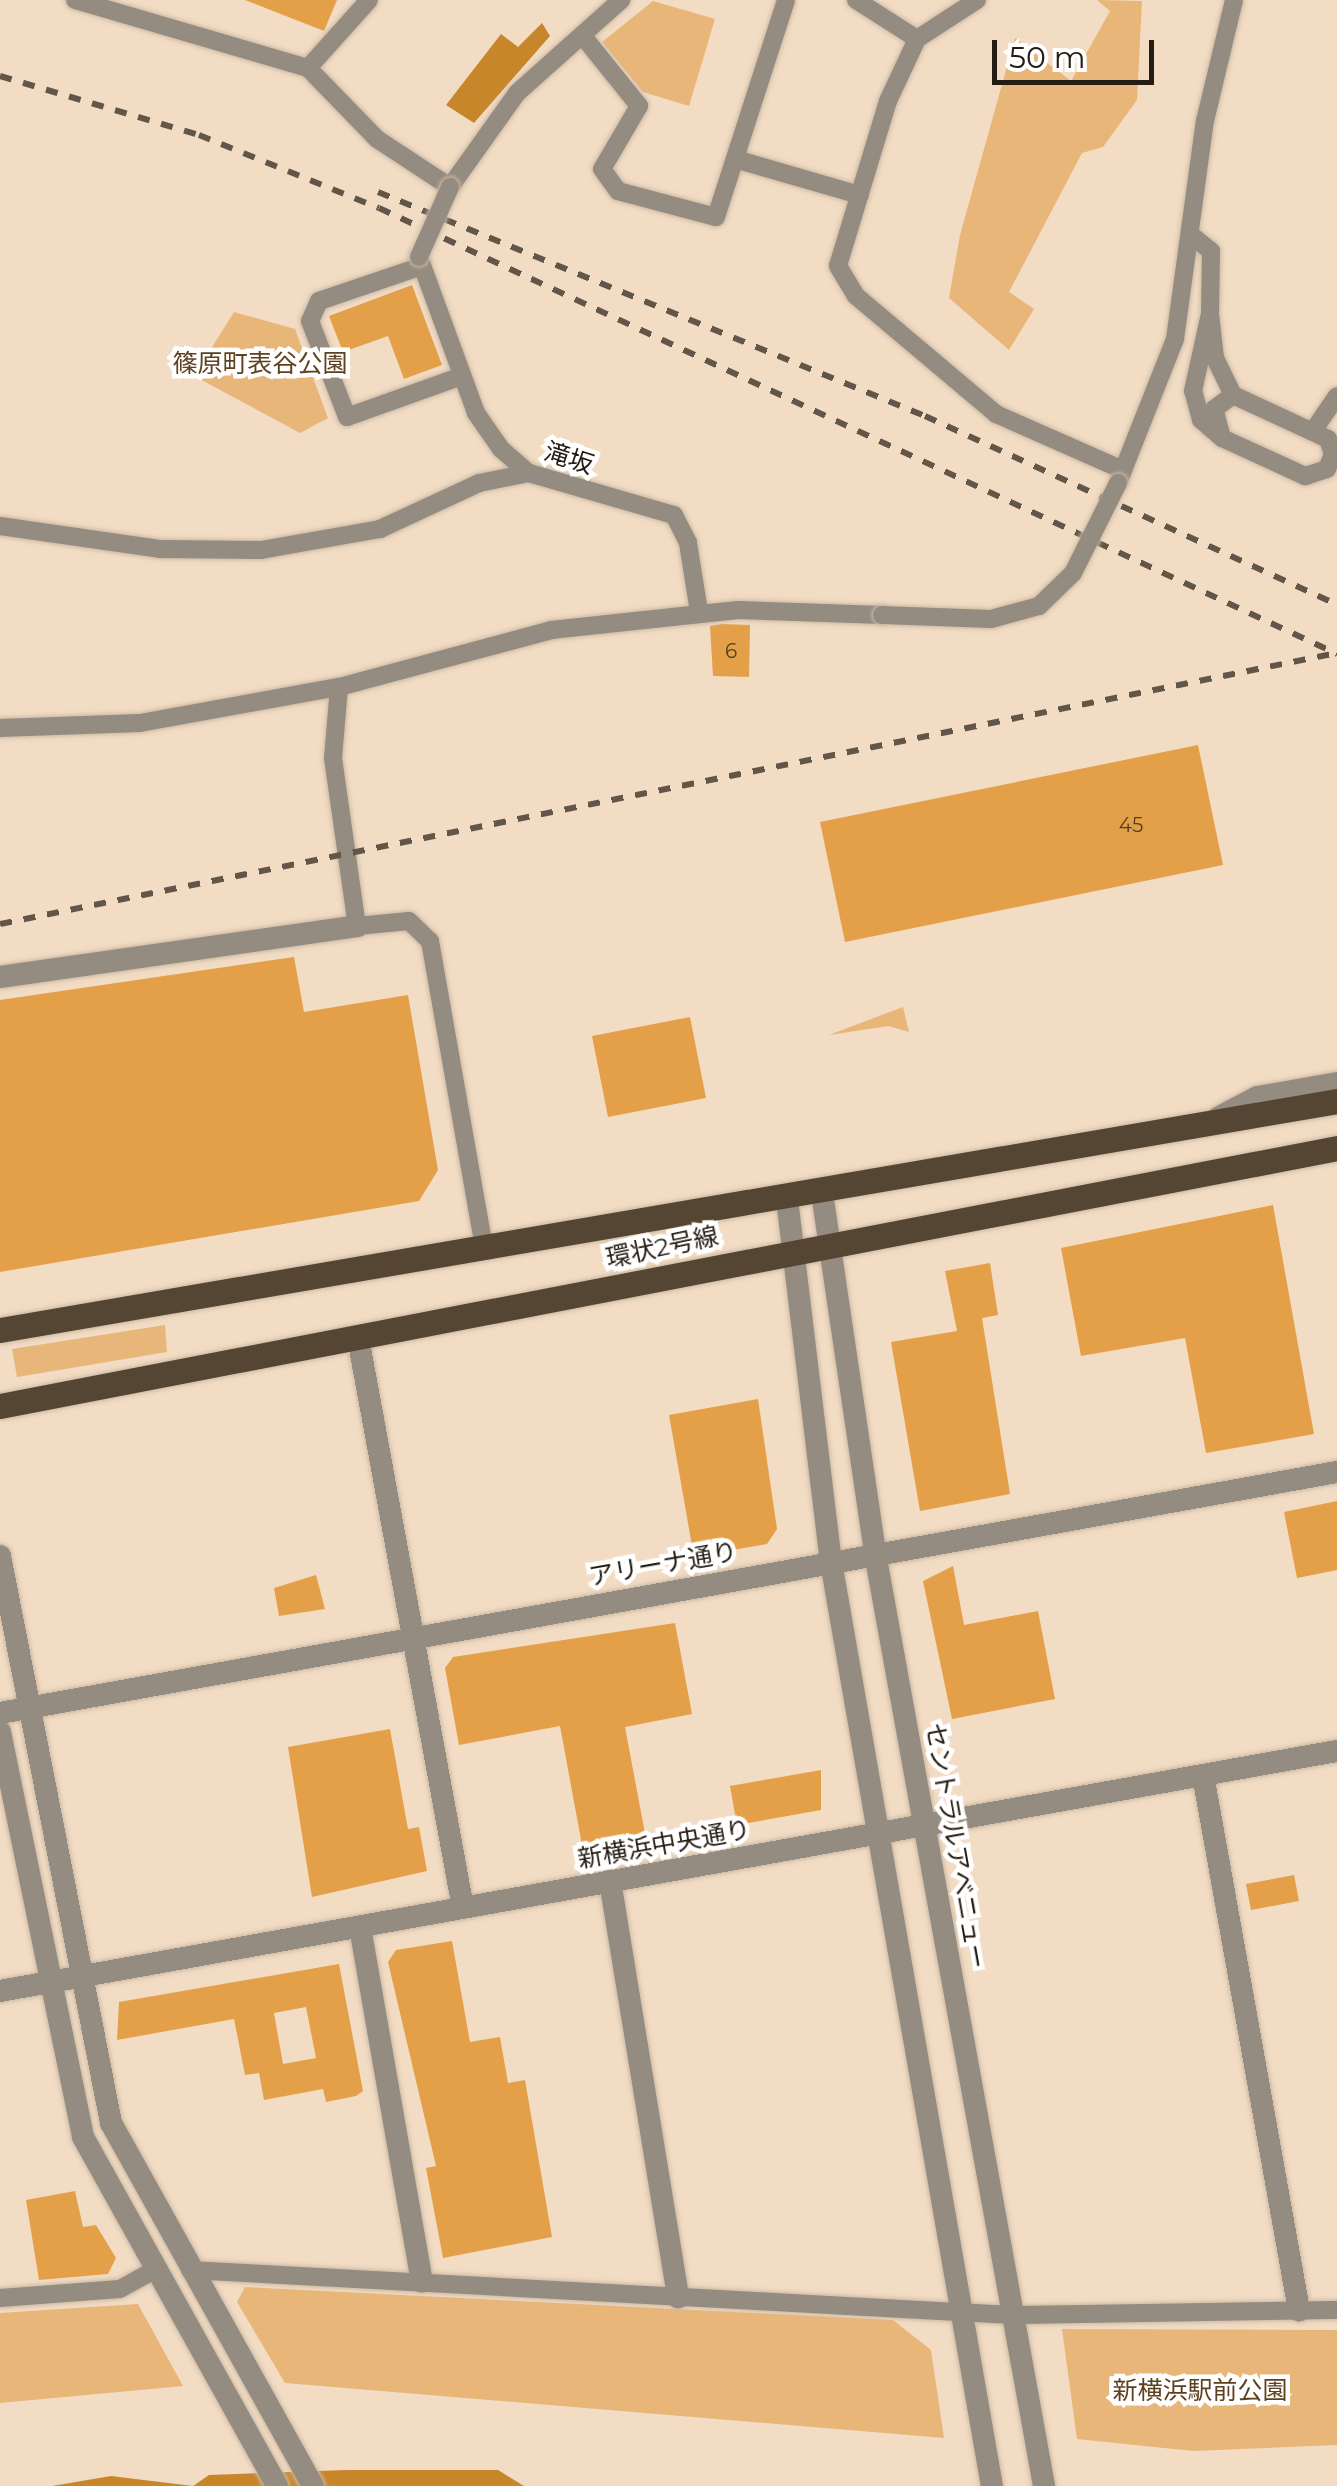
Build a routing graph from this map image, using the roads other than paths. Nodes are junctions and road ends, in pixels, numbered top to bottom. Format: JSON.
{"nodes":[{"id":1,"x":75,"y":0,"type":"edge"},
{"id":2,"x":369,"y":0,"type":"edge"},
{"id":3,"x":621,"y":0,"type":"edge"},
{"id":4,"x":786,"y":0,"type":"edge"},
{"id":5,"x":856,"y":0,"type":"edge"},
{"id":6,"x":978,"y":0,"type":"edge"},
{"id":7,"x":1234,"y":0,"type":"edge"},
{"id":8,"x":582,"y":35,"type":"junction"},
{"id":9,"x":917,"y":39,"type":"junction"},
{"id":10,"x":308,"y":68,"type":"junction"},
{"id":11,"x":735,"y":159,"type":"junction"},
{"id":12,"x":450,"y":187,"type":"junction"},
{"id":13,"x":860,"y":195,"type":"junction"},
{"id":14,"x":1191,"y":234,"type":"junction"},
{"id":15,"x":420,"y":261,"type":"junction"},
{"id":16,"x":1210,"y":314,"type":"junction"},
{"id":17,"x":462,"y":376,"type":"junction"},
{"id":18,"x":1233,"y":395,"type":"junction"},
{"id":19,"x":1337,"y":396,"type":"edge"},
{"id":20,"x":1313,"y":431,"type":"junction"},
{"id":21,"x":1222,"y":438,"type":"junction"},
{"id":22,"x":529,"y":473,"type":"junction"},
{"id":23,"x":1120,"y":477,"type":"junction"},
{"id":24,"x":0,"y":526,"type":"edge"},
{"id":25,"x":698,"y":612,"type":"junction"},
{"id":26,"x":339,"y":687,"type":"junction"},
{"id":27,"x":0,"y":728,"type":"edge"},
{"id":28,"x":357,"y":926,"type":"junction"},
{"id":29,"x":1,"y":970,"type":"edge"},
{"id":30,"x":1335,"y":1101,"type":"edge"},
{"id":31,"x":1337,"y":1148,"type":"edge"},
{"id":32,"x":822,"y":1193,"type":"junction"},
{"id":33,"x":786,"y":1199,"type":"junction"},
{"id":34,"x":830,"y":1244,"type":"junction"},
{"id":35,"x":484,"y":1248,"type":"junction"},
{"id":36,"x":788,"y":1250,"type":"junction"},
{"id":37,"x":0,"y":1330,"type":"edge"},
{"id":38,"x":358,"y":1343,"type":"junction"},
{"id":39,"x":0,"y":1406,"type":"edge"},
{"id":40,"x":1337,"y":1472,"type":"edge"},
{"id":41,"x":875,"y":1553,"type":"junction"},
{"id":42,"x":0,"y":1556,"type":"edge"},
{"id":43,"x":831,"y":1562,"type":"junction"},
{"id":44,"x":413,"y":1638,"type":"junction"},
{"id":45,"x":28,"y":1708,"type":"junction"},
{"id":46,"x":0,"y":1714,"type":"edge"},
{"id":47,"x":0,"y":1732,"type":"edge"},
{"id":48,"x":1337,"y":1751,"type":"edge"},
{"id":49,"x":1203,"y":1776,"type":"junction"},
{"id":50,"x":925,"y":1826,"type":"junction"},
{"id":51,"x":875,"y":1834,"type":"junction"},
{"id":52,"x":610,"y":1881,"type":"junction"},
{"id":53,"x":462,"y":1908,"type":"junction"},
{"id":54,"x":360,"y":1927,"type":"junction"},
{"id":55,"x":78,"y":1978,"type":"junction"},
{"id":56,"x":46,"y":1983,"type":"junction"},
{"id":57,"x":0,"y":1992,"type":"edge"},
{"id":58,"x":154,"y":2270,"type":"junction"},
{"id":59,"x":190,"y":2270,"type":"junction"},
{"id":60,"x":422,"y":2282,"type":"junction"},
{"id":61,"x":678,"y":2296,"type":"junction"},
{"id":62,"x":0,"y":2298,"type":"edge"},
{"id":63,"x":1298,"y":2310,"type":"junction"},
{"id":64,"x":1337,"y":2310,"type":"edge"},
{"id":65,"x":962,"y":2313,"type":"junction"},
{"id":66,"x":1013,"y":2316,"type":"junction"},
{"id":67,"x":277,"y":2486,"type":"edge"},
{"id":68,"x":312,"y":2486,"type":"edge"},
{"id":69,"x":992,"y":2486,"type":"edge"},
{"id":70,"x":1044,"y":2486,"type":"edge"}],
"edges":[{"from":1,"to":10,"type":"street"},
{"from":2,"to":10,"type":"street"},
{"from":3,"to":8,"type":"street"},
{"from":4,"to":11,"type":"street"},
{"from":5,"to":9,"type":"street"},
{"from":6,"to":9,"type":"street"},
{"from":7,"to":14,"type":"street"},
{"from":8,"to":11,"type":"street"},
{"from":8,"to":12,"type":"street"},
{"from":9,"to":13,"type":"street"},
{"from":10,"to":12,"type":"street"},
{"from":11,"to":13,"type":"street"},
{"from":12,"to":15,"type":"street","bridge":true},
{"from":13,"to":23,"type":"street"},
{"from":14,"to":16,"type":"street"},
{"from":14,"to":23,"type":"street"},
{"from":15,"to":17,"type":"street","name":"滝坂"},
{"from":15,"to":17,"type":"street"},
{"from":16,"to":18,"type":"street"},
{"from":16,"to":21,"type":"street"},
{"from":17,"to":22,"type":"street","name":"滝坂"},
{"from":18,"to":20,"type":"street"},
{"from":18,"to":21,"type":"street"},
{"from":19,"to":20,"type":"street"},
{"from":20,"to":21,"type":"street"},
{"from":22,"to":24,"type":"street"},
{"from":22,"to":25,"type":"street","name":"滝坂"},
{"from":23,"to":25,"type":"street","bridge":true},
{"from":25,"to":26,"type":"street"},
{"from":26,"to":27,"type":"street"},
{"from":26,"to":28,"type":"street"},
{"from":28,"to":29,"type":"street"},
{"from":28,"to":35,"type":"street"},
{"from":30,"to":32,"type":"main road","name":"環状2号線"},
{"from":31,"to":34,"type":"main road","name":"環状2号線"},
{"from":32,"to":33,"type":"main road","name":"環状2号線"},
{"from":32,"to":34,"type":"street","name":"セントラルアベニュー"},
{"from":33,"to":35,"type":"main road","name":"環状2号線"},
{"from":33,"to":36,"type":"street"},
{"from":34,"to":36,"type":"main road","name":"環状2号線"},
{"from":34,"to":41,"type":"street","name":"セントラルアベニュー"},
{"from":35,"to":37,"type":"main road","name":"環状2号線"},
{"from":36,"to":38,"type":"main road","name":"環状2号線"},
{"from":36,"to":43,"type":"street"},
{"from":38,"to":39,"type":"main road","name":"環状2号線"},
{"from":38,"to":44,"type":"street"},
{"from":40,"to":41,"type":"street","name":"アリーナ通り"},
{"from":41,"to":43,"type":"street","name":"アリーナ通り"},
{"from":41,"to":50,"type":"street","name":"セントラルアベニュー"},
{"from":42,"to":45,"type":"street"},
{"from":43,"to":44,"type":"street","name":"アリーナ通り"},
{"from":43,"to":51,"type":"street"},
{"from":44,"to":45,"type":"street","name":"アリーナ通り"},
{"from":44,"to":53,"type":"street"},
{"from":45,"to":46,"type":"street","name":"アリーナ通り"},
{"from":45,"to":55,"type":"street"},
{"from":47,"to":56,"type":"street"},
{"from":48,"to":49,"type":"street","name":"新横浜中央通り"},
{"from":49,"to":50,"type":"street","name":"新横浜中央通り"},
{"from":49,"to":63,"type":"street"},
{"from":50,"to":51,"type":"street","name":"新横浜中央通り"},
{"from":50,"to":66,"type":"street","name":"セントラルアベニュー"},
{"from":51,"to":52,"type":"street","name":"新横浜中央通り"},
{"from":51,"to":65,"type":"street"},
{"from":52,"to":53,"type":"street","name":"新横浜中央通り"},
{"from":52,"to":61,"type":"street"},
{"from":53,"to":54,"type":"street","name":"新横浜中央通り"},
{"from":54,"to":55,"type":"street","name":"新横浜中央通り"},
{"from":54,"to":60,"type":"street"},
{"from":55,"to":56,"type":"street","name":"新横浜中央通り"},
{"from":55,"to":59,"type":"street"},
{"from":56,"to":57,"type":"street","name":"新横浜中央通り"},
{"from":56,"to":58,"type":"street"},
{"from":58,"to":62,"type":"street"},
{"from":58,"to":67,"type":"street"},
{"from":59,"to":60,"type":"street"},
{"from":59,"to":68,"type":"street"},
{"from":60,"to":61,"type":"street"},
{"from":61,"to":65,"type":"street"},
{"from":63,"to":64,"type":"street"},
{"from":63,"to":66,"type":"street"},
{"from":65,"to":66,"type":"street"},
{"from":65,"to":69,"type":"street"},
{"from":66,"to":70,"type":"street","name":"セントラルアベニュー"}]}
